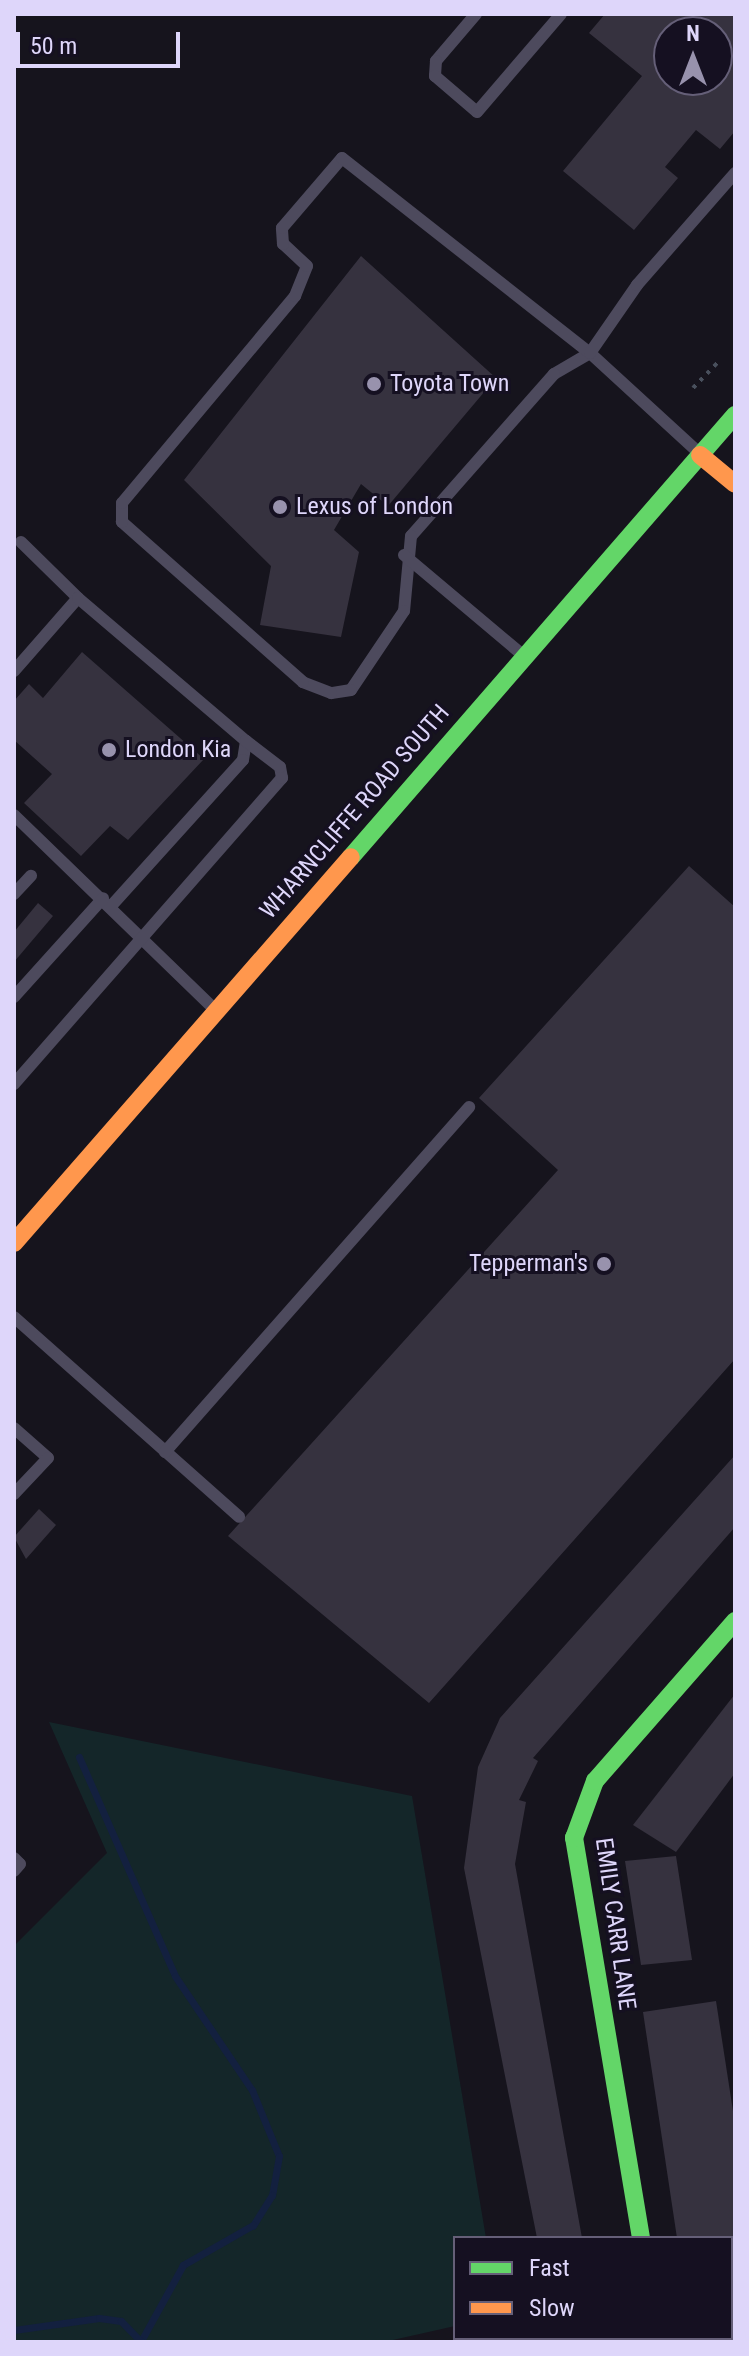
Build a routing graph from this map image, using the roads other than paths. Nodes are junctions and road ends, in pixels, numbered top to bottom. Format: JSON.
{"nodes":[{"id":1,"x":476,"y":14,"type":"edge"},
{"id":2,"x":561,"y":14,"type":"edge"},
{"id":3,"x":735,"y":173,"type":"edge"},
{"id":4,"x":590,"y":353,"type":"junction"},
{"id":5,"x":735,"y":415,"type":"edge"},
{"id":6,"x":700,"y":455,"type":"junction"},
{"id":7,"x":735,"y":484,"type":"edge"},
{"id":8,"x":21,"y":542,"type":"dead end"},
{"id":9,"x":404,"y":555,"type":"junction"},
{"id":10,"x":78,"y":598,"type":"junction"},
{"id":11,"x":524,"y":656,"type":"junction"},
{"id":12,"x":14,"y":671,"type":"edge"},
{"id":13,"x":246,"y":741,"type":"junction"},
{"id":14,"x":14,"y":815,"type":"edge"},
{"id":15,"x":31,"y":876,"type":"dead end"},
{"id":16,"x":14,"y":894,"type":"edge"},
{"id":17,"x":107,"y":902,"type":"junction"},
{"id":18,"x":143,"y":937,"type":"junction"},
{"id":19,"x":14,"y":997,"type":"edge"},
{"id":20,"x":214,"y":1009,"type":"junction"},
{"id":21,"x":14,"y":1084,"type":"edge"},
{"id":22,"x":469,"y":1107,"type":"dead end"},
{"id":23,"x":14,"y":1243,"type":"edge"},
{"id":24,"x":14,"y":1317,"type":"edge"},
{"id":25,"x":14,"y":1428,"type":"edge"},
{"id":26,"x":165,"y":1452,"type":"junction"},
{"id":27,"x":14,"y":1494,"type":"edge"},
{"id":28,"x":239,"y":1517,"type":"dead end"},
{"id":29,"x":735,"y":1621,"type":"edge"},
{"id":30,"x":14,"y":1858,"type":"edge"},
{"id":31,"x":14,"y":1871,"type":"edge"},
{"id":32,"x":641,"y":2236,"type":"edge"}],
"edges":[{"from":1,"to":2,"type":"lane"},
{"from":3,"to":4,"type":"lane"},
{"from":4,"to":6,"type":"lane"},
{"from":4,"to":9,"type":"lane"},
{"from":4,"to":9,"type":"lane"},
{"from":5,"to":6,"type":"main road","name":"WHARNCLIFFE ROAD SOUTH"},
{"from":6,"to":7,"type":"main road"},
{"from":6,"to":11,"type":"main road","name":"WHARNCLIFFE ROAD SOUTH"},
{"from":8,"to":10,"type":"lane"},
{"from":9,"to":11,"type":"lane"},
{"from":10,"to":12,"type":"lane"},
{"from":10,"to":13,"type":"lane"},
{"from":11,"to":20,"type":"main road","name":"WHARNCLIFFE ROAD SOUTH"},
{"from":13,"to":17,"type":"lane"},
{"from":13,"to":18,"type":"lane"},
{"from":14,"to":17,"type":"lane"},
{"from":15,"to":16,"type":"lane"},
{"from":17,"to":18,"type":"lane"},
{"from":17,"to":19,"type":"lane"},
{"from":18,"to":20,"type":"lane"},
{"from":18,"to":21,"type":"lane"},
{"from":20,"to":23,"type":"main road","name":"WHARNCLIFFE ROAD SOUTH"},
{"from":22,"to":26,"type":"lane"},
{"from":24,"to":26,"type":"lane"},
{"from":25,"to":27,"type":"lane"},
{"from":26,"to":28,"type":"lane"},
{"from":29,"to":32,"type":"main road","name":"EMILY CARR LANE"},
{"from":30,"to":31,"type":"lane"}]}
